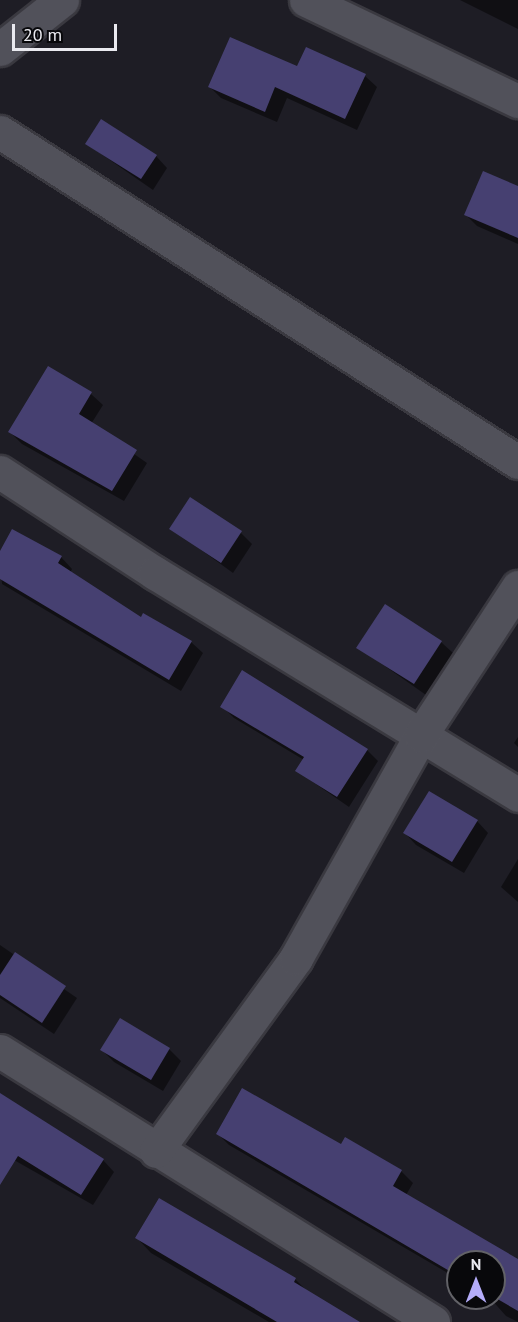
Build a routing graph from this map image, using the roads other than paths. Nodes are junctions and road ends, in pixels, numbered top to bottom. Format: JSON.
{"nodes":[{"id":1,"x":306,"y":0,"type":"edge"},
{"id":2,"x":52,"y":3,"type":"edge"},
{"id":3,"x":0,"y":49,"type":"edge"},
{"id":4,"x":518,"y":101,"type":"edge"},
{"id":5,"x":0,"y":132,"type":"edge"},
{"id":6,"x":518,"y":462,"type":"edge"},
{"id":7,"x":0,"y":472,"type":"edge"},
{"id":8,"x":518,"y":587,"type":"edge"},
{"id":9,"x":421,"y":735,"type":"junction"},
{"id":10,"x":518,"y":795,"type":"edge"},
{"id":11,"x":0,"y":1051,"type":"edge"},
{"id":12,"x":156,"y":1151,"type":"junction"},
{"id":13,"x":433,"y":1322,"type":"edge"}],
"edges":[{"from":1,"to":4,"type":"street"},
{"from":2,"to":3,"type":"street"},
{"from":5,"to":6,"type":"street"},
{"from":7,"to":9,"type":"street"},
{"from":8,"to":9,"type":"street"},
{"from":9,"to":10,"type":"street"},
{"from":9,"to":12,"type":"street"},
{"from":11,"to":12,"type":"street"},
{"from":12,"to":13,"type":"street"}]}
